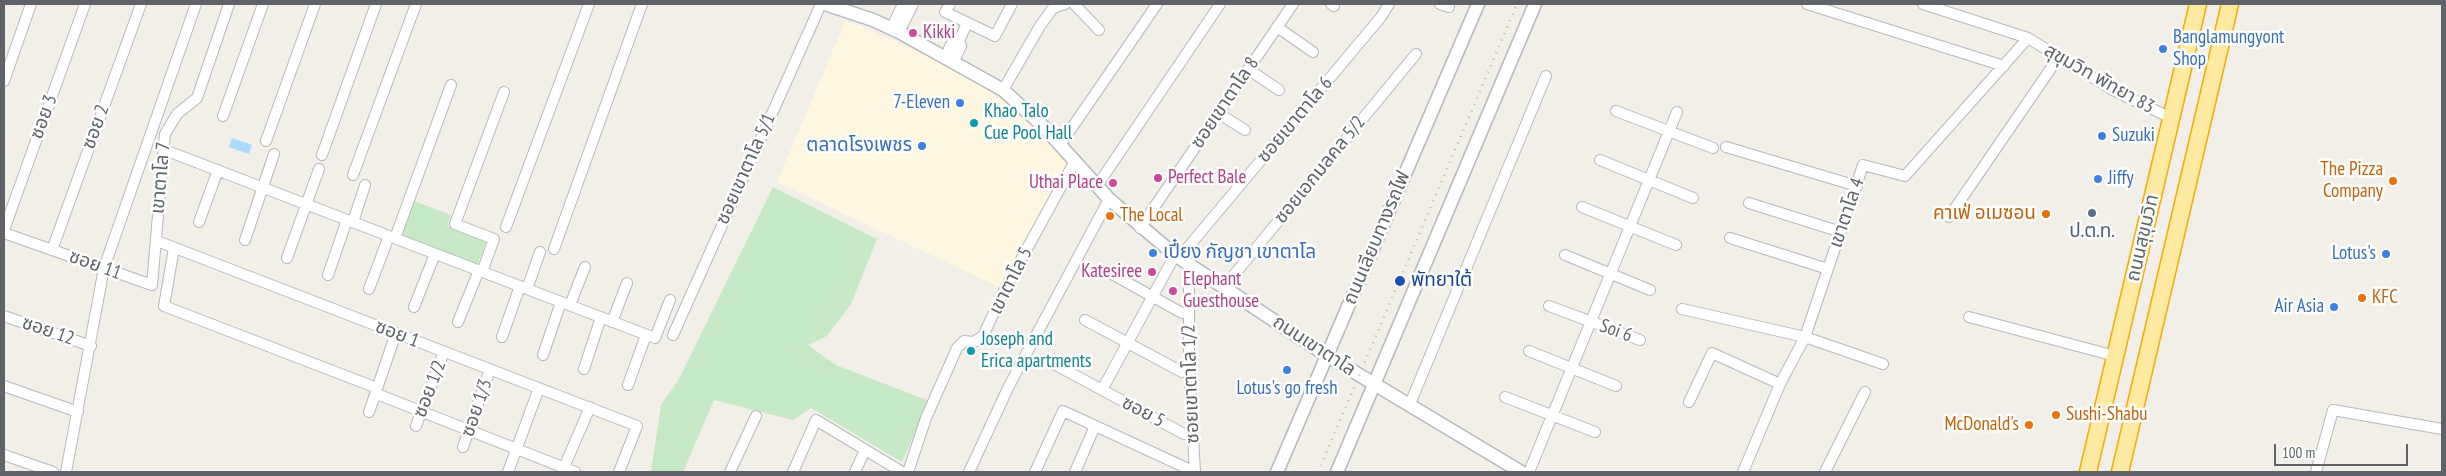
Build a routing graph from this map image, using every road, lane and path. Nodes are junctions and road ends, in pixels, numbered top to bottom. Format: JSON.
{"nodes":[{"id":1,"x":31,"y":4,"type":"edge"},
{"id":2,"x":85,"y":4,"type":"edge"},
{"id":3,"x":141,"y":4,"type":"edge"},
{"id":4,"x":196,"y":4,"type":"edge"},
{"id":5,"x":229,"y":4,"type":"edge"},
{"id":6,"x":263,"y":4,"type":"edge"},
{"id":7,"x":315,"y":4,"type":"edge"},
{"id":8,"x":376,"y":4,"type":"edge"},
{"id":9,"x":416,"y":4,"type":"edge"},
{"id":10,"x":589,"y":4,"type":"edge"},
{"id":11,"x":642,"y":4,"type":"edge"},
{"id":12,"x":823,"y":4,"type":"edge"},
{"id":13,"x":903,"y":4,"type":"edge"},
{"id":14,"x":913,"y":4,"type":"edge"},
{"id":15,"x":950,"y":4,"type":"edge"},
{"id":16,"x":1012,"y":4,"type":"edge"},
{"id":17,"x":1065,"y":4,"type":"edge"},
{"id":18,"x":1074,"y":4,"type":"edge"},
{"id":19,"x":1158,"y":4,"type":"edge"},
{"id":20,"x":1220,"y":4,"type":"edge"},
{"id":21,"x":1293,"y":4,"type":"edge"},
{"id":22,"x":1389,"y":4,"type":"edge"},
{"id":23,"x":1478,"y":4,"type":"edge"},
{"id":24,"x":1535,"y":4,"type":"edge"},
{"id":25,"x":1807,"y":4,"type":"edge"},
{"id":26,"x":1923,"y":4,"type":"edge"},
{"id":27,"x":2198,"y":4,"type":"edge"},
{"id":28,"x":2230,"y":4,"type":"edge"},
{"id":29,"x":967,"y":23,"type":"junction"},
{"id":30,"x":1277,"y":27,"type":"junction"},
{"id":31,"x":895,"y":30,"type":"junction"},
{"id":32,"x":1099,"y":30,"type":"dead end"},
{"id":33,"x":2028,"y":38,"type":"junction"},
{"id":34,"x":1312,"y":52,"type":"dead end"},
{"id":35,"x":1416,"y":54,"type":"dead end"},
{"id":36,"x":2058,"y":58,"type":"junction"},
{"id":37,"x":949,"y":59,"type":"junction"},
{"id":38,"x":2004,"y":66,"type":"junction"},
{"id":39,"x":1248,"y":69,"type":"junction"},
{"id":40,"x":1546,"y":76,"type":"dead end"},
{"id":41,"x":4,"y":81,"type":"edge"},
{"id":42,"x":451,"y":85,"type":"dead end"},
{"id":43,"x":1003,"y":90,"type":"junction"},
{"id":44,"x":1280,"y":90,"type":"dead end"},
{"id":45,"x":504,"y":92,"type":"dead end"},
{"id":46,"x":1616,"y":111,"type":"dead end"},
{"id":47,"x":1677,"y":112,"type":"dead end"},
{"id":48,"x":1218,"y":113,"type":"junction"},
{"id":49,"x":223,"y":116,"type":"dead end"},
{"id":50,"x":2171,"y":118,"type":"junction"},
{"id":51,"x":1245,"y":130,"type":"dead end"},
{"id":52,"x":1669,"y":132,"type":"junction"},
{"id":53,"x":266,"y":141,"type":"dead end"},
{"id":54,"x":1060,"y":146,"type":"junction"},
{"id":55,"x":1726,"y":147,"type":"dead end"},
{"id":56,"x":1713,"y":148,"type":"dead end"},
{"id":57,"x":162,"y":149,"type":"junction"},
{"id":58,"x":274,"y":154,"type":"dead end"},
{"id":59,"x":322,"y":155,"type":"dead end"},
{"id":60,"x":1600,"y":160,"type":"dead end"},
{"id":61,"x":1075,"y":161,"type":"junction"},
{"id":62,"x":319,"y":169,"type":"dead end"},
{"id":63,"x":218,"y":170,"type":"junction"},
{"id":64,"x":353,"y":175,"type":"dead end"},
{"id":65,"x":1649,"y":180,"type":"junction"},
{"id":66,"x":366,"y":185,"type":"dead end"},
{"id":67,"x":1097,"y":186,"type":"junction"},
{"id":68,"x":1857,"y":186,"type":"junction"},
{"id":69,"x":263,"y":187,"type":"junction"},
{"id":70,"x":1693,"y":198,"type":"dead end"},
{"id":71,"x":1108,"y":199,"type":"junction"},
{"id":72,"x":1749,"y":203,"type":"dead end"},
{"id":73,"x":305,"y":204,"type":"junction"},
{"id":74,"x":1582,"y":207,"type":"dead end"},
{"id":75,"x":1949,"y":217,"type":"dead end"},
{"id":76,"x":350,"y":221,"type":"junction"},
{"id":77,"x":200,"y":222,"type":"dead end"},
{"id":78,"x":1630,"y":226,"type":"junction"},
{"id":79,"x":506,"y":227,"type":"dead end"},
{"id":80,"x":1140,"y":228,"type":"junction"},
{"id":81,"x":4,"y":231,"type":"edge"},
{"id":82,"x":1841,"y":232,"type":"junction"},
{"id":83,"x":392,"y":237,"type":"junction"},
{"id":84,"x":1730,"y":238,"type":"dead end"},
{"id":85,"x":245,"y":240,"type":"dead end"},
{"id":86,"x":156,"y":245,"type":"junction"},
{"id":87,"x":1676,"y":245,"type":"dead end"},
{"id":88,"x":554,"y":249,"type":"dead end"},
{"id":89,"x":52,"y":250,"type":"junction"},
{"id":90,"x":173,"y":252,"type":"junction"},
{"id":91,"x":540,"y":252,"type":"dead end"},
{"id":92,"x":435,"y":254,"type":"junction"},
{"id":93,"x":1565,"y":255,"type":"dead end"},
{"id":94,"x":287,"y":258,"type":"dead end"},
{"id":95,"x":1181,"y":260,"type":"junction"},
{"id":96,"x":585,"y":267,"type":"dead end"},
{"id":97,"x":104,"y":268,"type":"junction"},
{"id":98,"x":1828,"y":269,"type":"junction"},
{"id":99,"x":480,"y":271,"type":"junction"},
{"id":100,"x":1110,"y":273,"type":"dead end"},
{"id":101,"x":1611,"y":274,"type":"junction"},
{"id":102,"x":328,"y":275,"type":"dead end"},
{"id":103,"x":627,"y":283,"type":"dead end"},
{"id":104,"x":1224,"y":287,"type":"junction"},
{"id":105,"x":524,"y":288,"type":"junction"},
{"id":106,"x":369,"y":289,"type":"dead end"},
{"id":107,"x":1650,"y":290,"type":"dead end"},
{"id":108,"x":1152,"y":296,"type":"junction"},
{"id":109,"x":670,"y":300,"type":"dead end"},
{"id":110,"x":565,"y":304,"type":"junction"},
{"id":111,"x":1550,"y":306,"type":"dead end"},
{"id":112,"x":414,"y":307,"type":"dead end"},
{"id":113,"x":1682,"y":308,"type":"dead end"},
{"id":114,"x":1182,"y":313,"type":"dead end"},
{"id":115,"x":4,"y":316,"type":"edge"},
{"id":116,"x":601,"y":317,"type":"junction"},
{"id":117,"x":1969,"y":317,"type":"dead end"},
{"id":118,"x":1085,"y":320,"type":"dead end"},
{"id":119,"x":458,"y":322,"type":"dead end"},
{"id":120,"x":612,"y":322,"type":"junction"},
{"id":121,"x":1591,"y":322,"type":"junction"},
{"id":122,"x":396,"y":333,"type":"junction"},
{"id":123,"x":646,"y":335,"type":"junction"},
{"id":124,"x":672,"y":335,"type":"dead end"},
{"id":125,"x":502,"y":337,"type":"dead end"},
{"id":126,"x":1805,"y":337,"type":"junction"},
{"id":127,"x":1640,"y":340,"type":"dead end"},
{"id":128,"x":1128,"y":342,"type":"junction"},
{"id":129,"x":91,"y":346,"type":"junction"},
{"id":130,"x":1529,"y":351,"type":"dead end"},
{"id":131,"x":444,"y":352,"type":"junction"},
{"id":132,"x":543,"y":354,"type":"dead end"},
{"id":133,"x":1326,"y":355,"type":"junction"},
{"id":134,"x":2115,"y":356,"type":"junction"},
{"id":135,"x":1054,"y":364,"type":"dead end"},
{"id":136,"x":1883,"y":364,"type":"dead end"},
{"id":137,"x":1572,"y":368,"type":"junction"},
{"id":138,"x":490,"y":369,"type":"junction"},
{"id":139,"x":584,"y":369,"type":"dead end"},
{"id":140,"x":1182,"y":372,"type":"dead end"},
{"id":141,"x":1374,"y":384,"type":"junction"},
{"id":142,"x":1780,"y":384,"type":"junction"},
{"id":143,"x":628,"y":385,"type":"dead end"},
{"id":144,"x":4,"y":386,"type":"edge"},
{"id":145,"x":1616,"y":386,"type":"dead end"},
{"id":146,"x":538,"y":388,"type":"junction"},
{"id":147,"x":1102,"y":390,"type":"junction"},
{"id":148,"x":377,"y":391,"type":"junction"},
{"id":149,"x":1865,"y":392,"type":"dead end"},
{"id":150,"x":1505,"y":397,"type":"dead end"},
{"id":151,"x":1690,"y":402,"type":"dead end"},
{"id":152,"x":1410,"y":404,"type":"junction"},
{"id":153,"x":590,"y":408,"type":"junction"},
{"id":154,"x":78,"y":412,"type":"junction"},
{"id":155,"x":369,"y":412,"type":"dead end"},
{"id":156,"x":421,"y":412,"type":"junction"},
{"id":157,"x":756,"y":416,"type":"dead end"},
{"id":158,"x":1552,"y":416,"type":"junction"},
{"id":159,"x":416,"y":426,"type":"dead end"},
{"id":160,"x":1095,"y":426,"type":"junction"},
{"id":161,"x":2442,"y":429,"type":"edge"},
{"id":162,"x":469,"y":430,"type":"junction"},
{"id":163,"x":1595,"y":432,"type":"dead end"},
{"id":164,"x":1184,"y":434,"type":"dead end"},
{"id":165,"x":463,"y":447,"type":"dead end"},
{"id":166,"x":517,"y":449,"type":"junction"},
{"id":167,"x":865,"y":450,"type":"junction"},
{"id":168,"x":4,"y":455,"type":"edge"},
{"id":169,"x":563,"y":470,"type":"edge"},
{"id":170,"x":53,"y":472,"type":"edge"},
{"id":171,"x":66,"y":472,"type":"edge"},
{"id":172,"x":508,"y":472,"type":"edge"},
{"id":173,"x":575,"y":472,"type":"edge"},
{"id":174,"x":619,"y":472,"type":"edge"},
{"id":175,"x":730,"y":472,"type":"edge"},
{"id":176,"x":793,"y":472,"type":"edge"},
{"id":177,"x":855,"y":472,"type":"edge"},
{"id":178,"x":902,"y":472,"type":"edge"},
{"id":179,"x":908,"y":472,"type":"edge"},
{"id":180,"x":969,"y":472,"type":"edge"},
{"id":181,"x":1035,"y":472,"type":"edge"},
{"id":182,"x":1074,"y":472,"type":"edge"},
{"id":183,"x":1195,"y":472,"type":"edge"},
{"id":184,"x":1277,"y":472,"type":"edge"},
{"id":185,"x":1336,"y":472,"type":"edge"},
{"id":186,"x":1521,"y":472,"type":"edge"},
{"id":187,"x":1529,"y":472,"type":"edge"},
{"id":188,"x":1742,"y":472,"type":"edge"},
{"id":189,"x":1825,"y":472,"type":"edge"},
{"id":190,"x":2088,"y":472,"type":"edge"},
{"id":191,"x":2120,"y":472,"type":"edge"},
{"id":192,"x":2316,"y":472,"type":"edge"}],
"edges":[{"from":1,"to":41,"type":"street"},
{"from":2,"to":81,"type":"street","name":"ซอย 3"},
{"from":3,"to":89,"type":"street","name":"ซอย 2"},
{"from":4,"to":97,"type":"street"},
{"from":5,"to":57,"type":"street","name":"เขาตาโล 7"},
{"from":6,"to":49,"type":"street"},
{"from":7,"to":53,"type":"street"},
{"from":8,"to":59,"type":"street"},
{"from":9,"to":64,"type":"street"},
{"from":10,"to":79,"type":"street"},
{"from":11,"to":88,"type":"street"},
{"from":12,"to":31,"type":"street","name":"ถนนเขาตาโล"},
{"from":12,"to":124,"type":"street","name":"ซอยเขาตาโล 5/1"},
{"from":13,"to":31,"type":"street"},
{"from":14,"to":31,"type":"street"},
{"from":15,"to":29,"type":"street"},
{"from":16,"to":29,"type":"street"},
{"from":17,"to":43,"type":"street"},
{"from":18,"to":32,"type":"street"},
{"from":19,"to":54,"type":"street"},
{"from":20,"to":67,"type":"street"},
{"from":21,"to":30,"type":"street","name":"ซอยเขาตาโล 8"},
{"from":22,"to":95,"type":"street","name":"ซอยเขาตาโล 6"},
{"from":23,"to":133,"type":"street","name":"ถนนเลียบทางรถไฟ"},
{"from":24,"to":141,"type":"street"},
{"from":25,"to":38,"type":"street"},
{"from":26,"to":33,"type":"street","name":"สุขุมวิท พัทยา 83"},
{"from":27,"to":50,"type":"highway","name":"ถนนสุขุมวิท"},
{"from":28,"to":191,"type":"highway","name":"ถนนสุขุมวิท"},
{"from":29,"to":37,"type":"street"},
{"from":30,"to":34,"type":"street"},
{"from":30,"to":39,"type":"street","name":"ซอยเขาตาโล 8"},
{"from":31,"to":37,"type":"street","name":"ถนนเขาตาโล"},
{"from":33,"to":36,"type":"street","name":"สุขุมวิท พัทยา 83"},
{"from":33,"to":38,"type":"street","name":"เขาตาโล 4"},
{"from":35,"to":104,"type":"street","name":"ซอยเอกมลคล 5/2"},
{"from":36,"to":50,"type":"street","name":"สุขุมวิท พัทยา 83"},
{"from":36,"to":75,"type":"street"},
{"from":37,"to":43,"type":"street","name":"ถนนเขาตาโล"},
{"from":38,"to":68,"type":"street","name":"เขาตาโล 4"},
{"from":39,"to":44,"type":"street"},
{"from":39,"to":48,"type":"street","name":"ซอยเขาตาโล 8"},
{"from":40,"to":152,"type":"street"},
{"from":42,"to":83,"type":"street"},
{"from":43,"to":54,"type":"street","name":"ถนนเขาตาโล"},
{"from":45,"to":99,"type":"street"},
{"from":46,"to":52,"type":"street"},
{"from":47,"to":52,"type":"street"},
{"from":48,"to":51,"type":"street"},
{"from":48,"to":80,"type":"street","name":"ซอยเขาตาโล 8"},
{"from":50,"to":134,"type":"highway","name":"ถนนสุขุมวิท"},
{"from":52,"to":56,"type":"street"},
{"from":52,"to":65,"type":"street"},
{"from":54,"to":61,"type":"street","name":"ถนนเขาตาโล"},
{"from":55,"to":68,"type":"street"},
{"from":57,"to":63,"type":"street"},
{"from":57,"to":86,"type":"street","name":"เขาตาโล 7"},
{"from":58,"to":69,"type":"street"},
{"from":60,"to":65,"type":"street"},
{"from":61,"to":67,"type":"street","name":"ถนนเขาตาโล"},
{"from":61,"to":179,"type":"street","name":"เขาตาโล 5"},
{"from":62,"to":73,"type":"street"},
{"from":63,"to":69,"type":"street"},
{"from":63,"to":77,"type":"street"},
{"from":65,"to":70,"type":"street"},
{"from":65,"to":78,"type":"street"},
{"from":66,"to":76,"type":"street"},
{"from":67,"to":71,"type":"street","name":"ถนนเขาตาโล"},
{"from":68,"to":82,"type":"street","name":"เขาตาโล 4"},
{"from":69,"to":73,"type":"street"},
{"from":69,"to":85,"type":"street"},
{"from":71,"to":80,"type":"street","name":"ถนนเขาตาโล"},
{"from":71,"to":180,"type":"street"},
{"from":72,"to":82,"type":"street"},
{"from":73,"to":76,"type":"street"},
{"from":73,"to":94,"type":"street"},
{"from":74,"to":78,"type":"street"},
{"from":76,"to":83,"type":"street"},
{"from":76,"to":102,"type":"street"},
{"from":78,"to":87,"type":"street"},
{"from":78,"to":101,"type":"street"},
{"from":80,"to":95,"type":"street","name":"ถนนเขาตาโล"},
{"from":81,"to":89,"type":"street","name":"ซอย 11"},
{"from":82,"to":98,"type":"street","name":"เขาตาโล 4"},
{"from":83,"to":92,"type":"street"},
{"from":83,"to":106,"type":"street"},
{"from":84,"to":98,"type":"street"},
{"from":86,"to":90,"type":"street","name":"ซอย 1"},
{"from":86,"to":97,"type":"street","name":"ซอย 11"},
{"from":89,"to":97,"type":"street","name":"ซอย 11"},
{"from":90,"to":122,"type":"street","name":"ซอย 1"},
{"from":90,"to":148,"type":"street"},
{"from":91,"to":105,"type":"street"},
{"from":92,"to":99,"type":"street"},
{"from":92,"to":112,"type":"street"},
{"from":93,"to":101,"type":"street"},
{"from":95,"to":104,"type":"street","name":"ถนนเขาตาโล"},
{"from":95,"to":108,"type":"street","name":"ซอยเขาตาโล 6"},
{"from":95,"to":183,"type":"street","name":"ซอยเขาตาโล 1/2"},
{"from":96,"to":110,"type":"street"},
{"from":97,"to":129,"type":"street"},
{"from":98,"to":126,"type":"street","name":"เขาตาโล 4"},
{"from":99,"to":105,"type":"street"},
{"from":99,"to":119,"type":"street"},
{"from":100,"to":108,"type":"street"},
{"from":101,"to":107,"type":"street"},
{"from":101,"to":121,"type":"street"},
{"from":103,"to":120,"type":"street"},
{"from":104,"to":133,"type":"street","name":"ถนนเขาตาโล"},
{"from":105,"to":110,"type":"street"},
{"from":105,"to":125,"type":"street"},
{"from":108,"to":114,"type":"street"},
{"from":108,"to":128,"type":"street","name":"ซอยเขาตาโล 6"},
{"from":109,"to":123,"type":"street"},
{"from":110,"to":116,"type":"street"},
{"from":110,"to":132,"type":"street"},
{"from":111,"to":121,"type":"street","name":"Soi 6"},
{"from":113,"to":126,"type":"street"},
{"from":115,"to":129,"type":"street","name":"ซอย 12"},
{"from":116,"to":120,"type":"street"},
{"from":116,"to":139,"type":"street"},
{"from":117,"to":134,"type":"street"},
{"from":118,"to":128,"type":"street"},
{"from":120,"to":123,"type":"street"},
{"from":121,"to":127,"type":"street","name":"Soi 6"},
{"from":121,"to":137,"type":"street"},
{"from":122,"to":131,"type":"street","name":"ซอย 1"},
{"from":122,"to":148,"type":"street"},
{"from":123,"to":143,"type":"street"},
{"from":126,"to":136,"type":"street"},
{"from":126,"to":142,"type":"street","name":"เขาตาโล 4"},
{"from":128,"to":140,"type":"street"},
{"from":128,"to":147,"type":"street","name":"ซอยเขาตาโล 6"},
{"from":129,"to":154,"type":"street"},
{"from":130,"to":137,"type":"street"},
{"from":131,"to":138,"type":"street","name":"ซอย 1"},
{"from":131,"to":156,"type":"street","name":"ซอย 1/2"},
{"from":133,"to":141,"type":"street","name":"ถนนเขาตาโล"},
{"from":133,"to":184,"type":"street","name":"ถนนเลียบทางรถไฟ"},
{"from":134,"to":190,"type":"highway","name":"ถนนสุขุมวิท"},
{"from":135,"to":147,"type":"street","name":"ซอย 5"},
{"from":137,"to":145,"type":"street"},
{"from":137,"to":158,"type":"street"},
{"from":138,"to":146,"type":"street","name":"ซอย 1"},
{"from":138,"to":162,"type":"street","name":"ซอย 1/3"},
{"from":141,"to":152,"type":"street","name":"ถนนเขาตาโล"},
{"from":141,"to":185,"type":"street"},
{"from":142,"to":151,"type":"street"},
{"from":142,"to":188,"type":"street","name":"เขาตาโล 4"},
{"from":144,"to":154,"type":"street"},
{"from":146,"to":153,"type":"street","name":"ซอย 1"},
{"from":146,"to":166,"type":"street"},
{"from":147,"to":164,"type":"street","name":"ซอย 5"},
{"from":148,"to":155,"type":"street"},
{"from":148,"to":156,"type":"street"},
{"from":149,"to":189,"type":"street"},
{"from":150,"to":158,"type":"street"},
{"from":152,"to":186,"type":"street","name":"ถนนเขาตาโล"},
{"from":153,"to":169,"type":"street"},
{"from":153,"to":174,"type":"street","name":"ซอย 1"},
{"from":154,"to":171,"type":"street"},
{"from":156,"to":159,"type":"street","name":"ซอย 1/2"},
{"from":156,"to":162,"type":"street"},
{"from":157,"to":175,"type":"street"},
{"from":158,"to":163,"type":"street"},
{"from":158,"to":187,"type":"street"},
{"from":160,"to":181,"type":"street"},
{"from":160,"to":182,"type":"street"},
{"from":160,"to":183,"type":"street"},
{"from":161,"to":192,"type":"street"},
{"from":162,"to":165,"type":"street","name":"ซอย 1/3"},
{"from":162,"to":166,"type":"street"},
{"from":166,"to":169,"type":"street"},
{"from":166,"to":172,"type":"street"},
{"from":167,"to":176,"type":"street"},
{"from":167,"to":177,"type":"street"},
{"from":167,"to":178,"type":"street"},
{"from":168,"to":170,"type":"street"},
{"from":169,"to":173,"type":"street"}]}
